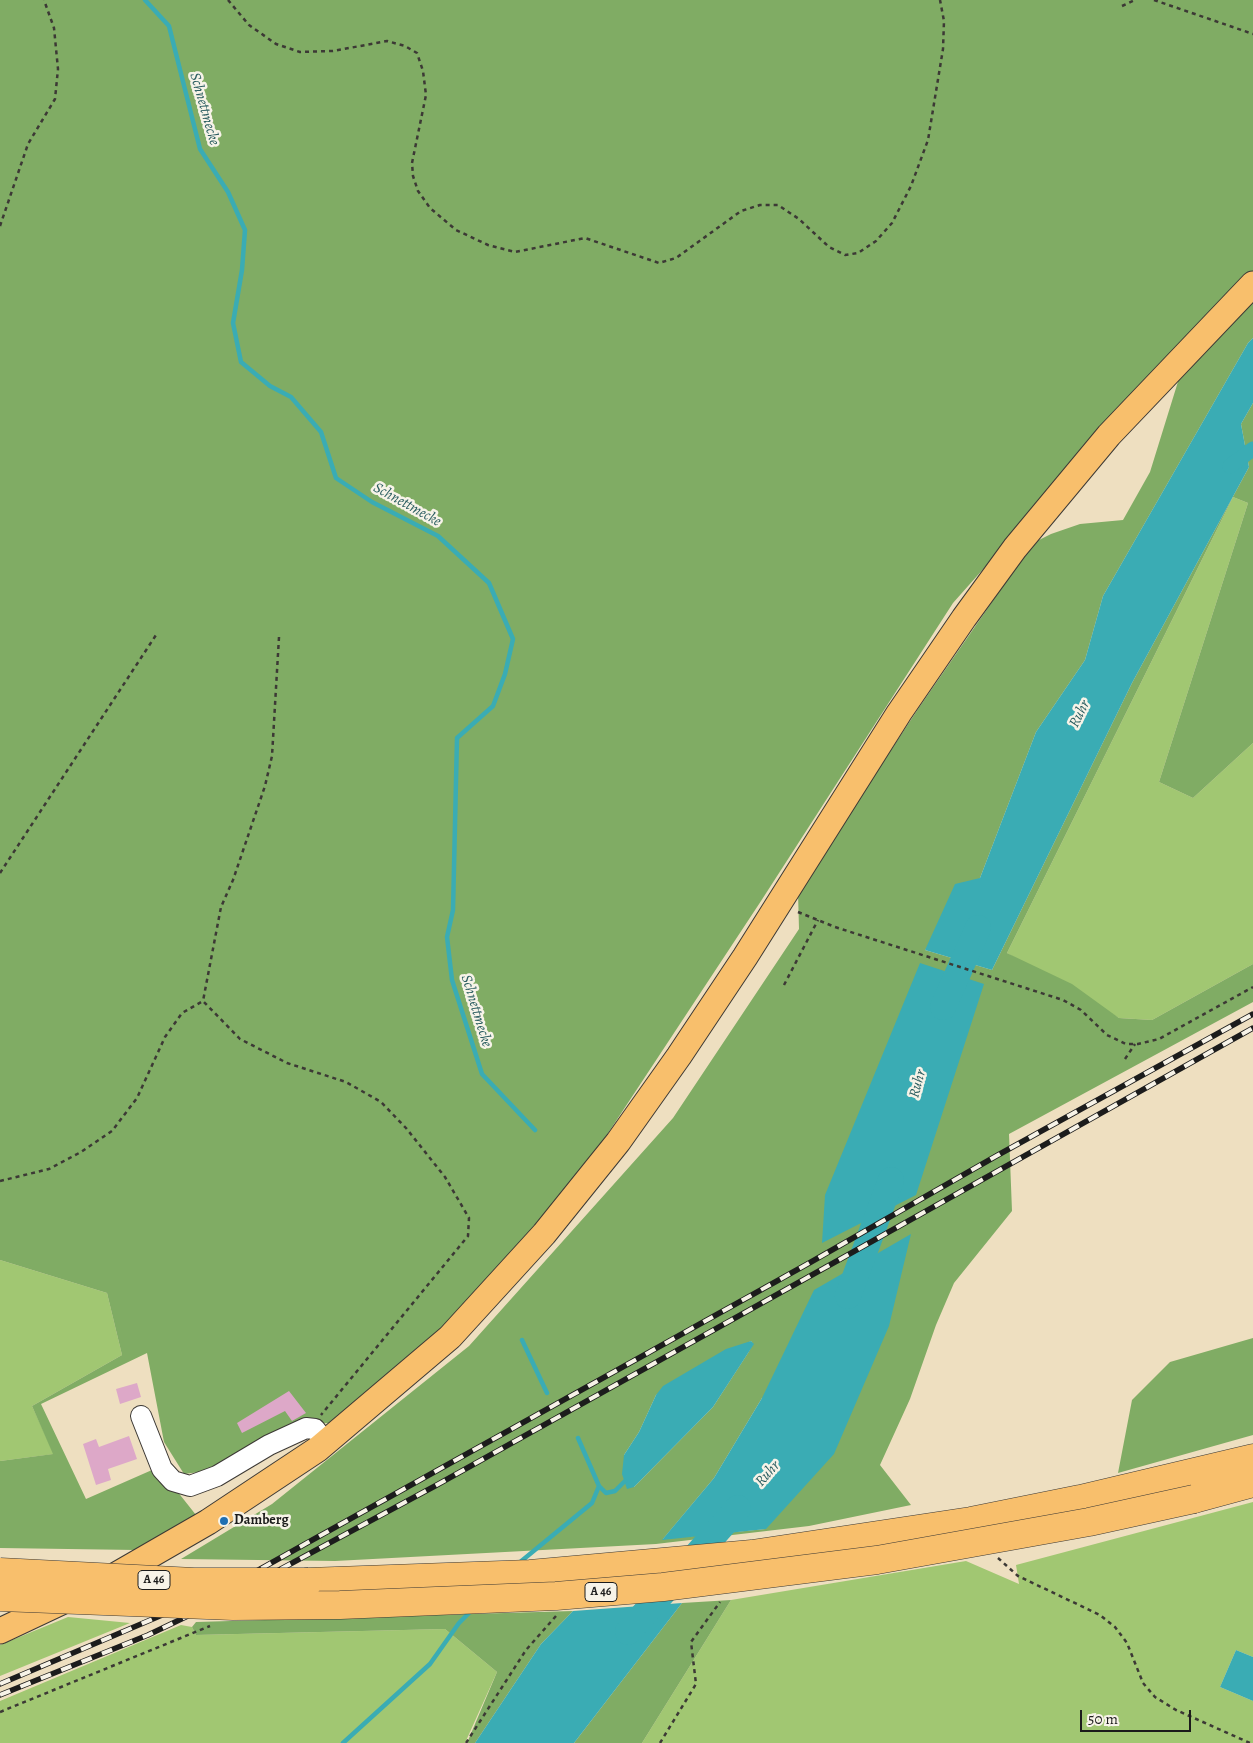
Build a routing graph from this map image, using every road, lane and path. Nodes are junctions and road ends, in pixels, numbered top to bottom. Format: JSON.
{"nodes":[{"id":1,"x":44,"y":0,"type":"edge"},
{"id":2,"x":228,"y":0,"type":"edge"},
{"id":3,"x":940,"y":0,"type":"edge"},
{"id":4,"x":1135,"y":0,"type":"edge"},
{"id":5,"x":1154,"y":0,"type":"edge"},
{"id":6,"x":1122,"y":6,"type":"dead end"},
{"id":7,"x":1253,"y":34,"type":"edge"},
{"id":8,"x":0,"y":226,"type":"edge"},
{"id":9,"x":1253,"y":284,"type":"edge"},
{"id":10,"x":156,"y":635,"type":"dead end"},
{"id":11,"x":279,"y":637,"type":"dead end"},
{"id":12,"x":0,"y":873,"type":"edge"},
{"id":13,"x":794,"y":910,"type":"dead end"},
{"id":14,"x":818,"y":920,"type":"junction"},
{"id":15,"x":784,"y":985,"type":"dead end"},
{"id":16,"x":1253,"y":987,"type":"edge"},
{"id":17,"x":203,"y":1001,"type":"junction"},
{"id":18,"x":1135,"y":1044,"type":"junction"},
{"id":19,"x":1125,"y":1059,"type":"dead end"},
{"id":20,"x":0,"y":1181,"type":"edge"},
{"id":21,"x":141,"y":1416,"type":"dead end"},
{"id":22,"x":318,"y":1435,"type":"junction"},
{"id":23,"x":1253,"y":1458,"type":"edge"},
{"id":24,"x":1253,"y":1484,"type":"edge"},
{"id":25,"x":1192,"y":1487,"type":"junction"},
{"id":26,"x":992,"y":1552,"type":"dead end"},
{"id":27,"x":0,"y":1572,"type":"edge"},
{"id":28,"x":0,"y":1597,"type":"edge"},
{"id":29,"x":721,"y":1600,"type":"dead end"},
{"id":30,"x":560,"y":1613,"type":"dead end"},
{"id":31,"x":217,"y":1623,"type":"dead end"},
{"id":32,"x":0,"y":1631,"type":"edge"},
{"id":33,"x":0,"y":1712,"type":"edge"},
{"id":34,"x":466,"y":1743,"type":"edge"},
{"id":35,"x":660,"y":1743,"type":"edge"},
{"id":36,"x":1250,"y":1743,"type":"edge"}],
"edges":[{"from":1,"to":8,"type":"path"},
{"from":2,"to":3,"type":"path"},
{"from":4,"to":6,"type":"path"},
{"from":5,"to":7,"type":"path"},
{"from":9,"to":22,"type":"main road"},
{"from":10,"to":12,"type":"path"},
{"from":11,"to":17,"type":"path"},
{"from":13,"to":14,"type":"path"},
{"from":14,"to":15,"type":"path"},
{"from":14,"to":18,"type":"path"},
{"from":16,"to":18,"type":"path"},
{"from":17,"to":20,"type":"path"},
{"from":17,"to":22,"type":"path"},
{"from":18,"to":19,"type":"path"},
{"from":21,"to":22,"type":"lane"},
{"from":22,"to":32,"type":"main road"},
{"from":23,"to":25,"type":"highway","number":"A 46"},
{"from":24,"to":25,"type":"highway","number":"A 46"},
{"from":25,"to":27,"type":"highway","number":"A 46","bridge":true},
{"from":25,"to":28,"type":"highway","number":"A 46","bridge":true},
{"from":26,"to":36,"type":"path"},
{"from":29,"to":35,"type":"path"},
{"from":30,"to":34,"type":"path"},
{"from":31,"to":33,"type":"path"}]}
